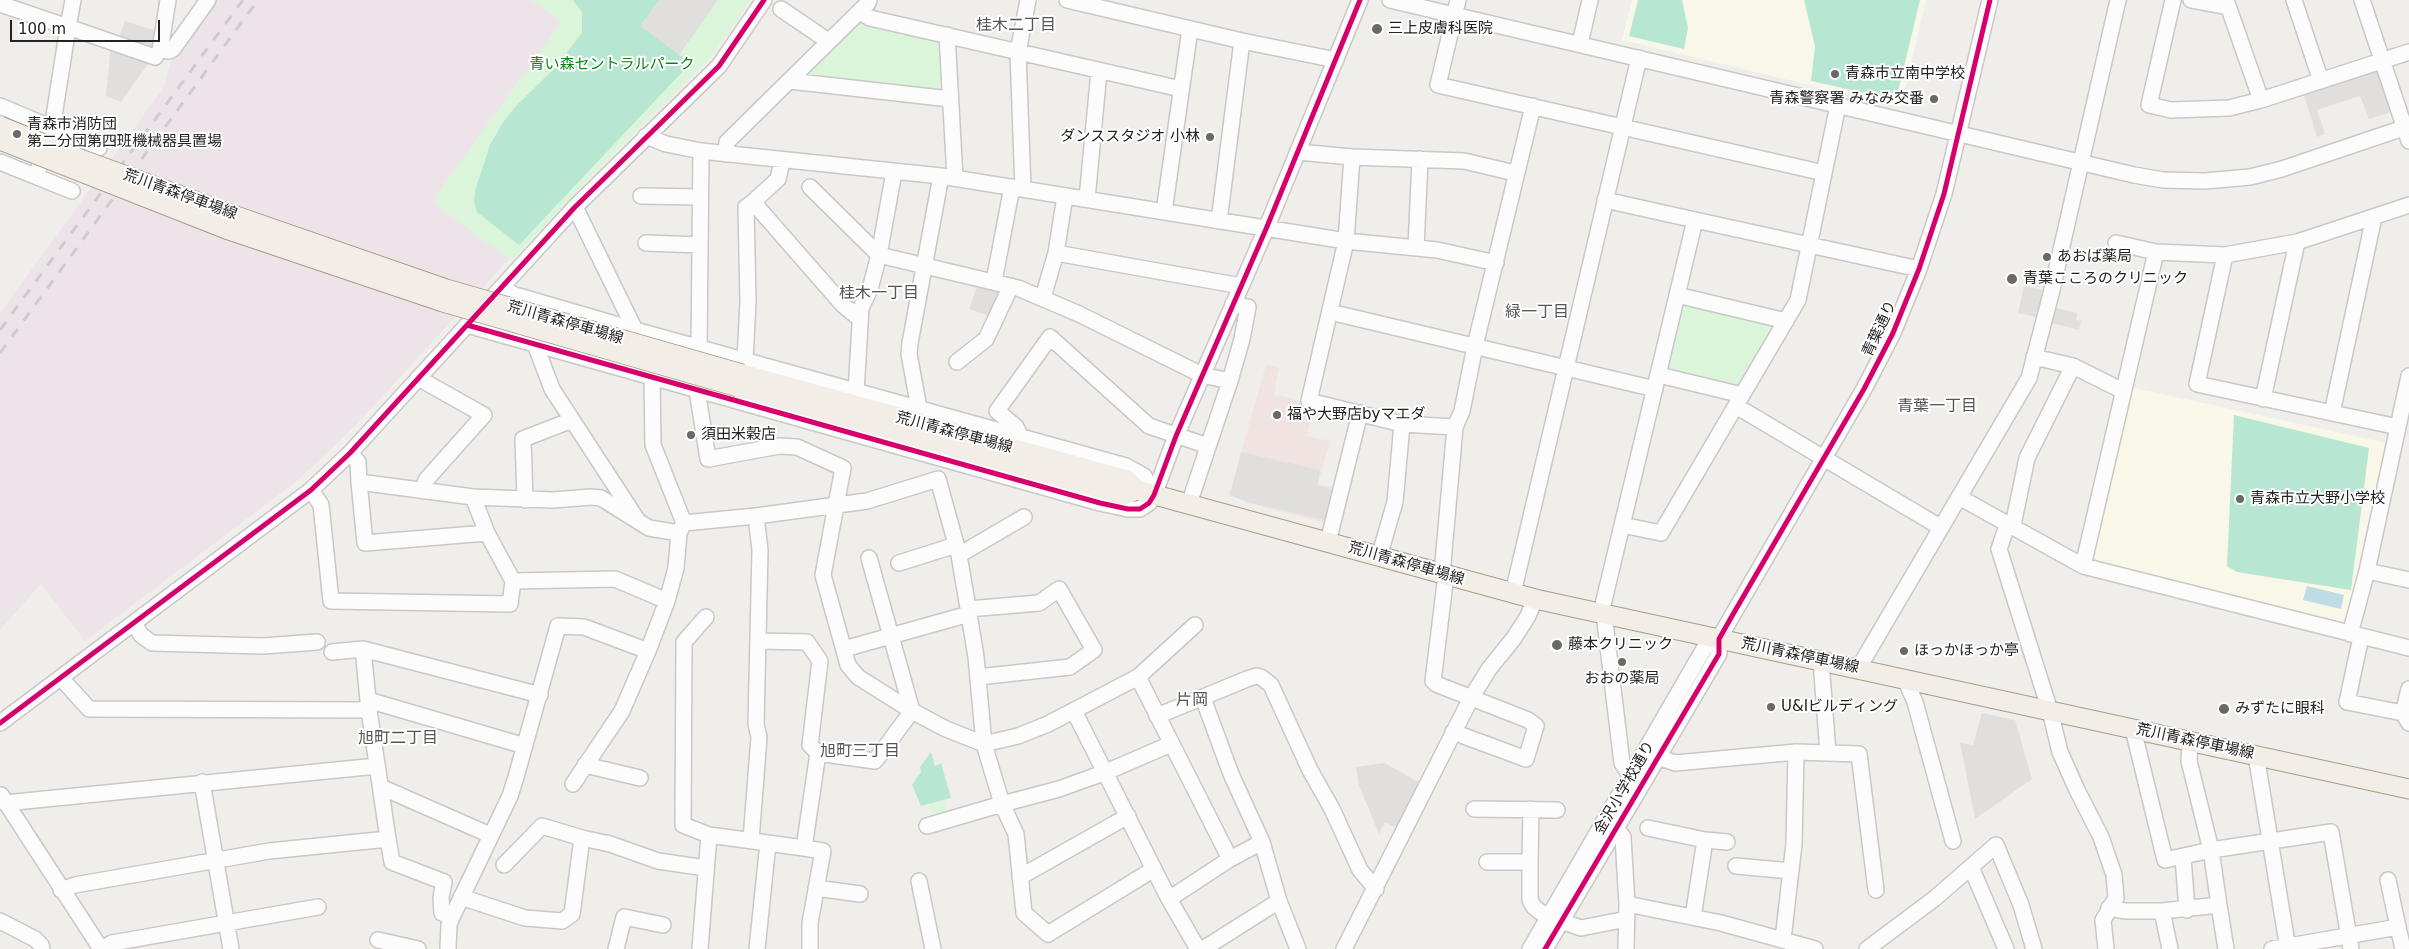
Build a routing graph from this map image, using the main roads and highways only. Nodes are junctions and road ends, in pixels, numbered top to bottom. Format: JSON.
{"nodes":[{"id":1,"x":0,"y":126,"type":"edge"},
{"id":2,"x":0,"y":140,"type":"edge"},
{"id":3,"x":742,"y":374,"type":"junction"},
{"id":4,"x":2409,"y":789,"type":"edge"}],
"edges":[{"from":1,"to":3,"type":"main road","name":"荒川青森停車場線","bridge":true},
{"from":2,"to":3,"type":"main road","name":"荒川青森停車場線","bridge":true},
{"from":3,"to":4,"type":"main road","name":"荒川青森停車場線"}]}
